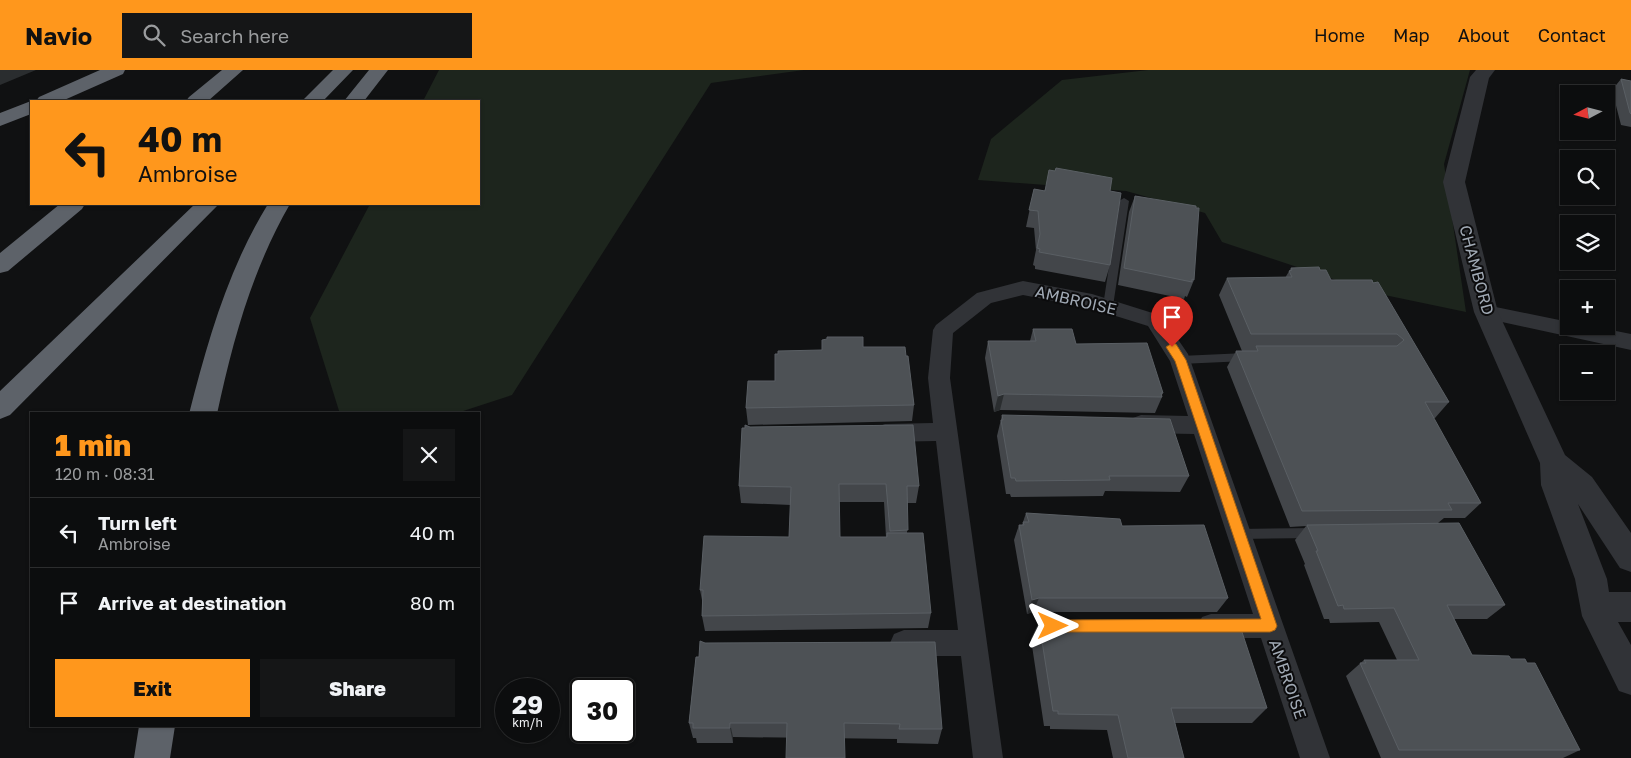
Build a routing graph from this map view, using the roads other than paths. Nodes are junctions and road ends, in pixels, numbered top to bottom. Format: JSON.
{"nodes":[{"id":1,"x":116,"y":70,"type":"edge"},
{"id":2,"x":234,"y":70,"type":"edge"},
{"id":3,"x":344,"y":70,"type":"edge"},
{"id":4,"x":379,"y":70,"type":"edge"},
{"id":5,"x":1486,"y":70,"type":"edge"},
{"id":6,"x":48,"y":100,"type":"edge"},
{"id":7,"x":197,"y":100,"type":"edge"},
{"id":8,"x":313,"y":100,"type":"edge"},
{"id":9,"x":355,"y":100,"type":"edge"},
{"id":10,"x":30,"y":108,"type":"edge"},
{"id":11,"x":0,"y":120,"type":"edge"},
{"id":12,"x":1124,"y":201,"type":"dead end"},
{"id":13,"x":73,"y":205,"type":"edge"},
{"id":14,"x":207,"y":205,"type":"edge"},
{"id":15,"x":278,"y":205,"type":"edge"},
{"id":16,"x":0,"y":266,"type":"edge"},
{"id":17,"x":1108,"y":306,"type":"junction"},
{"id":18,"x":1486,"y":312,"type":"junction"},
{"id":19,"x":1631,"y":342,"type":"edge"},
{"id":20,"x":1253,"y":357,"type":"edge"},
{"id":21,"x":1180,"y":360,"type":"junction"},
{"id":22,"x":0,"y":408,"type":"edge"},
{"id":23,"x":203,"y":412,"type":"edge"},
{"id":24,"x":1116,"y":423,"type":"edge"},
{"id":25,"x":1202,"y":425,"type":"junction"},
{"id":26,"x":946,"y":432,"type":"junction"},
{"id":27,"x":868,"y":433,"type":"edge"},
{"id":28,"x":1554,"y":463,"type":"junction"},
{"id":29,"x":1325,"y":533,"type":"edge"},
{"id":30,"x":1239,"y":534,"type":"junction"},
{"id":31,"x":1631,"y":558,"type":"edge"},
{"id":32,"x":1596,"y":607,"type":"junction"},
{"id":33,"x":1631,"y":607,"type":"edge"},
{"id":34,"x":1191,"y":626,"type":"edge"},
{"id":35,"x":1270,"y":626,"type":"junction"},
{"id":36,"x":973,"y":643,"type":"junction"},
{"id":37,"x":875,"y":644,"type":"edge"},
{"id":38,"x":1631,"y":679,"type":"edge"},
{"id":39,"x":156,"y":727,"type":"edge"},
{"id":40,"x":152,"y":758,"type":"edge"},
{"id":41,"x":988,"y":758,"type":"edge"},
{"id":42,"x":1315,"y":758,"type":"edge"}],
"edges":[{"from":1,"to":6,"type":"highway"},
{"from":2,"to":7,"type":"highway"},
{"from":3,"to":8,"type":"highway"},
{"from":4,"to":9,"type":"highway"},
{"from":5,"to":18,"type":"street","name":"CHAMBORD"},
{"from":10,"to":11,"type":"highway"},
{"from":12,"to":17,"type":"lane"},
{"from":13,"to":16,"type":"highway"},
{"from":14,"to":22,"type":"highway"},
{"from":15,"to":23,"type":"highway"},
{"from":17,"to":21,"type":"street","name":"AMBROISE"},
{"from":17,"to":26,"type":"street","name":"AMBROISE"},
{"from":18,"to":19,"type":"street"},
{"from":18,"to":28,"type":"street","name":"CHAMBORD"},
{"from":20,"to":21,"type":"lane"},
{"from":21,"to":25,"type":"street","name":"AMBROISE"},
{"from":24,"to":25,"type":"street"},
{"from":25,"to":30,"type":"street","name":"AMBROISE"},
{"from":26,"to":27,"type":"street"},
{"from":26,"to":36,"type":"street","name":"AMBROISE"},
{"from":28,"to":31,"type":"street","name":"CHAMBORD"},
{"from":28,"to":32,"type":"street","name":"CHAMBORD"},
{"from":29,"to":30,"type":"lane"},
{"from":30,"to":35,"type":"street","name":"AMBROISE"},
{"from":32,"to":33,"type":"street"},
{"from":32,"to":38,"type":"street","name":"CHAMBORD"},
{"from":34,"to":35,"type":"street"},
{"from":35,"to":42,"type":"street","name":"AMBROISE"},
{"from":36,"to":37,"type":"street"},
{"from":36,"to":41,"type":"street","name":"AMBROISE"},
{"from":39,"to":40,"type":"highway"}]}
